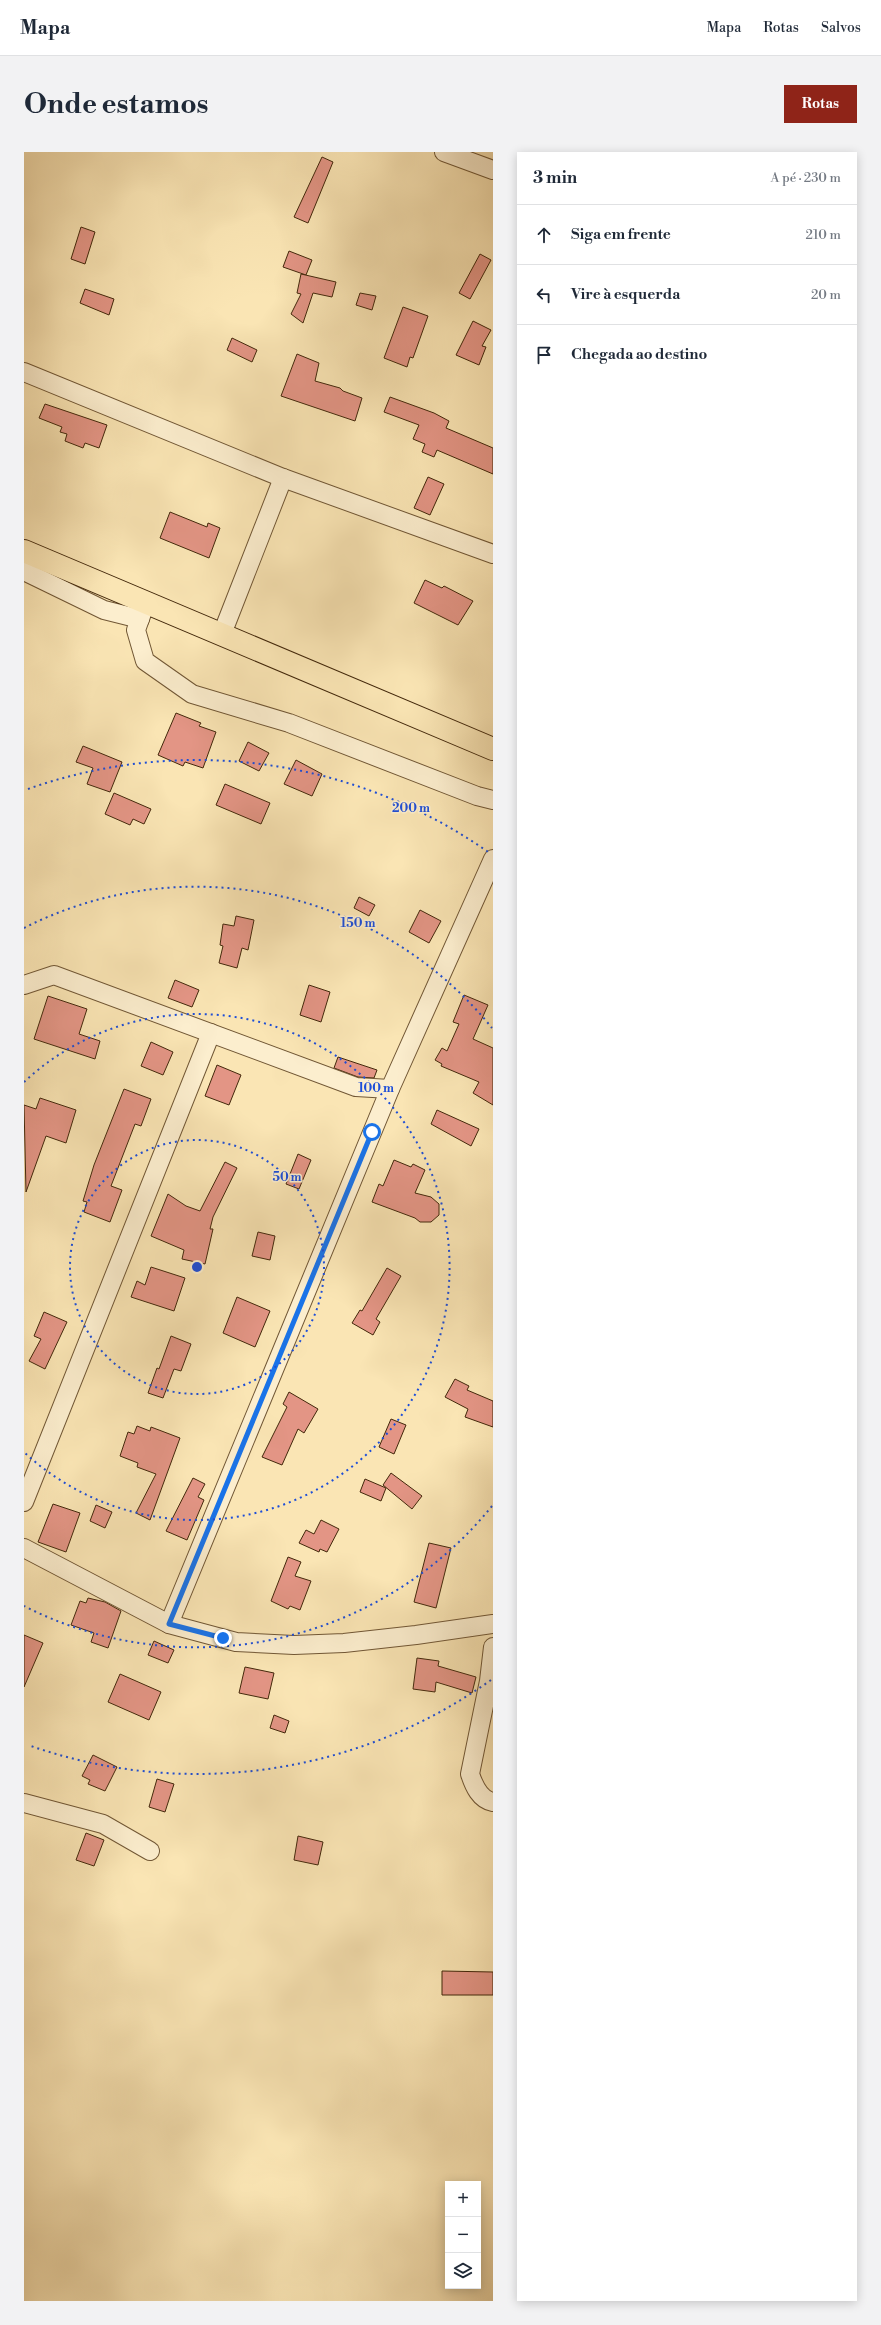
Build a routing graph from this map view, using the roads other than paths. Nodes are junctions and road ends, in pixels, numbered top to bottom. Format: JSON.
{"nodes":[{"id":1,"x":444,"y":152,"type":"edge"},
{"id":2,"x":493,"y":170,"type":"edge"},
{"id":3,"x":24,"y":372,"type":"edge"},
{"id":4,"x":283,"y":478,"type":"junction"},
{"id":5,"x":24,"y":551,"type":"edge"},
{"id":6,"x":493,"y":554,"type":"edge"},
{"id":7,"x":24,"y":571,"type":"edge"},
{"id":8,"x":143,"y":611,"type":"junction"},
{"id":9,"x":222,"y":634,"type":"junction"},
{"id":10,"x":493,"y":749,"type":"edge"},
{"id":11,"x":493,"y":800,"type":"edge"},
{"id":12,"x":493,"y":859,"type":"edge"},
{"id":13,"x":24,"y":985,"type":"edge"},
{"id":14,"x":211,"y":1033,"type":"junction"},
{"id":15,"x":390,"y":1089,"type":"junction"},
{"id":16,"x":24,"y":1502,"type":"edge"},
{"id":17,"x":24,"y":1548,"type":"edge"},
{"id":18,"x":169,"y":1624,"type":"junction"},
{"id":19,"x":493,"y":1624,"type":"edge"},
{"id":20,"x":493,"y":1647,"type":"edge"},
{"id":21,"x":493,"y":1802,"type":"edge"},
{"id":22,"x":24,"y":1803,"type":"edge"},
{"id":23,"x":150,"y":1851,"type":"dead end"}],
"edges":[{"from":1,"to":2,"type":"street"},
{"from":3,"to":4,"type":"street"},
{"from":4,"to":6,"type":"street"},
{"from":4,"to":9,"type":"street"},
{"from":5,"to":8,"type":"highway"},
{"from":7,"to":8,"type":"street"},
{"from":8,"to":9,"type":"highway"},
{"from":8,"to":11,"type":"street"},
{"from":9,"to":10,"type":"highway"},
{"from":12,"to":15,"type":"street"},
{"from":13,"to":14,"type":"street"},
{"from":14,"to":15,"type":"street"},
{"from":14,"to":16,"type":"street"},
{"from":15,"to":18,"type":"street"},
{"from":17,"to":18,"type":"street"},
{"from":18,"to":19,"type":"street"},
{"from":20,"to":21,"type":"street"},
{"from":22,"to":23,"type":"street"}]}
